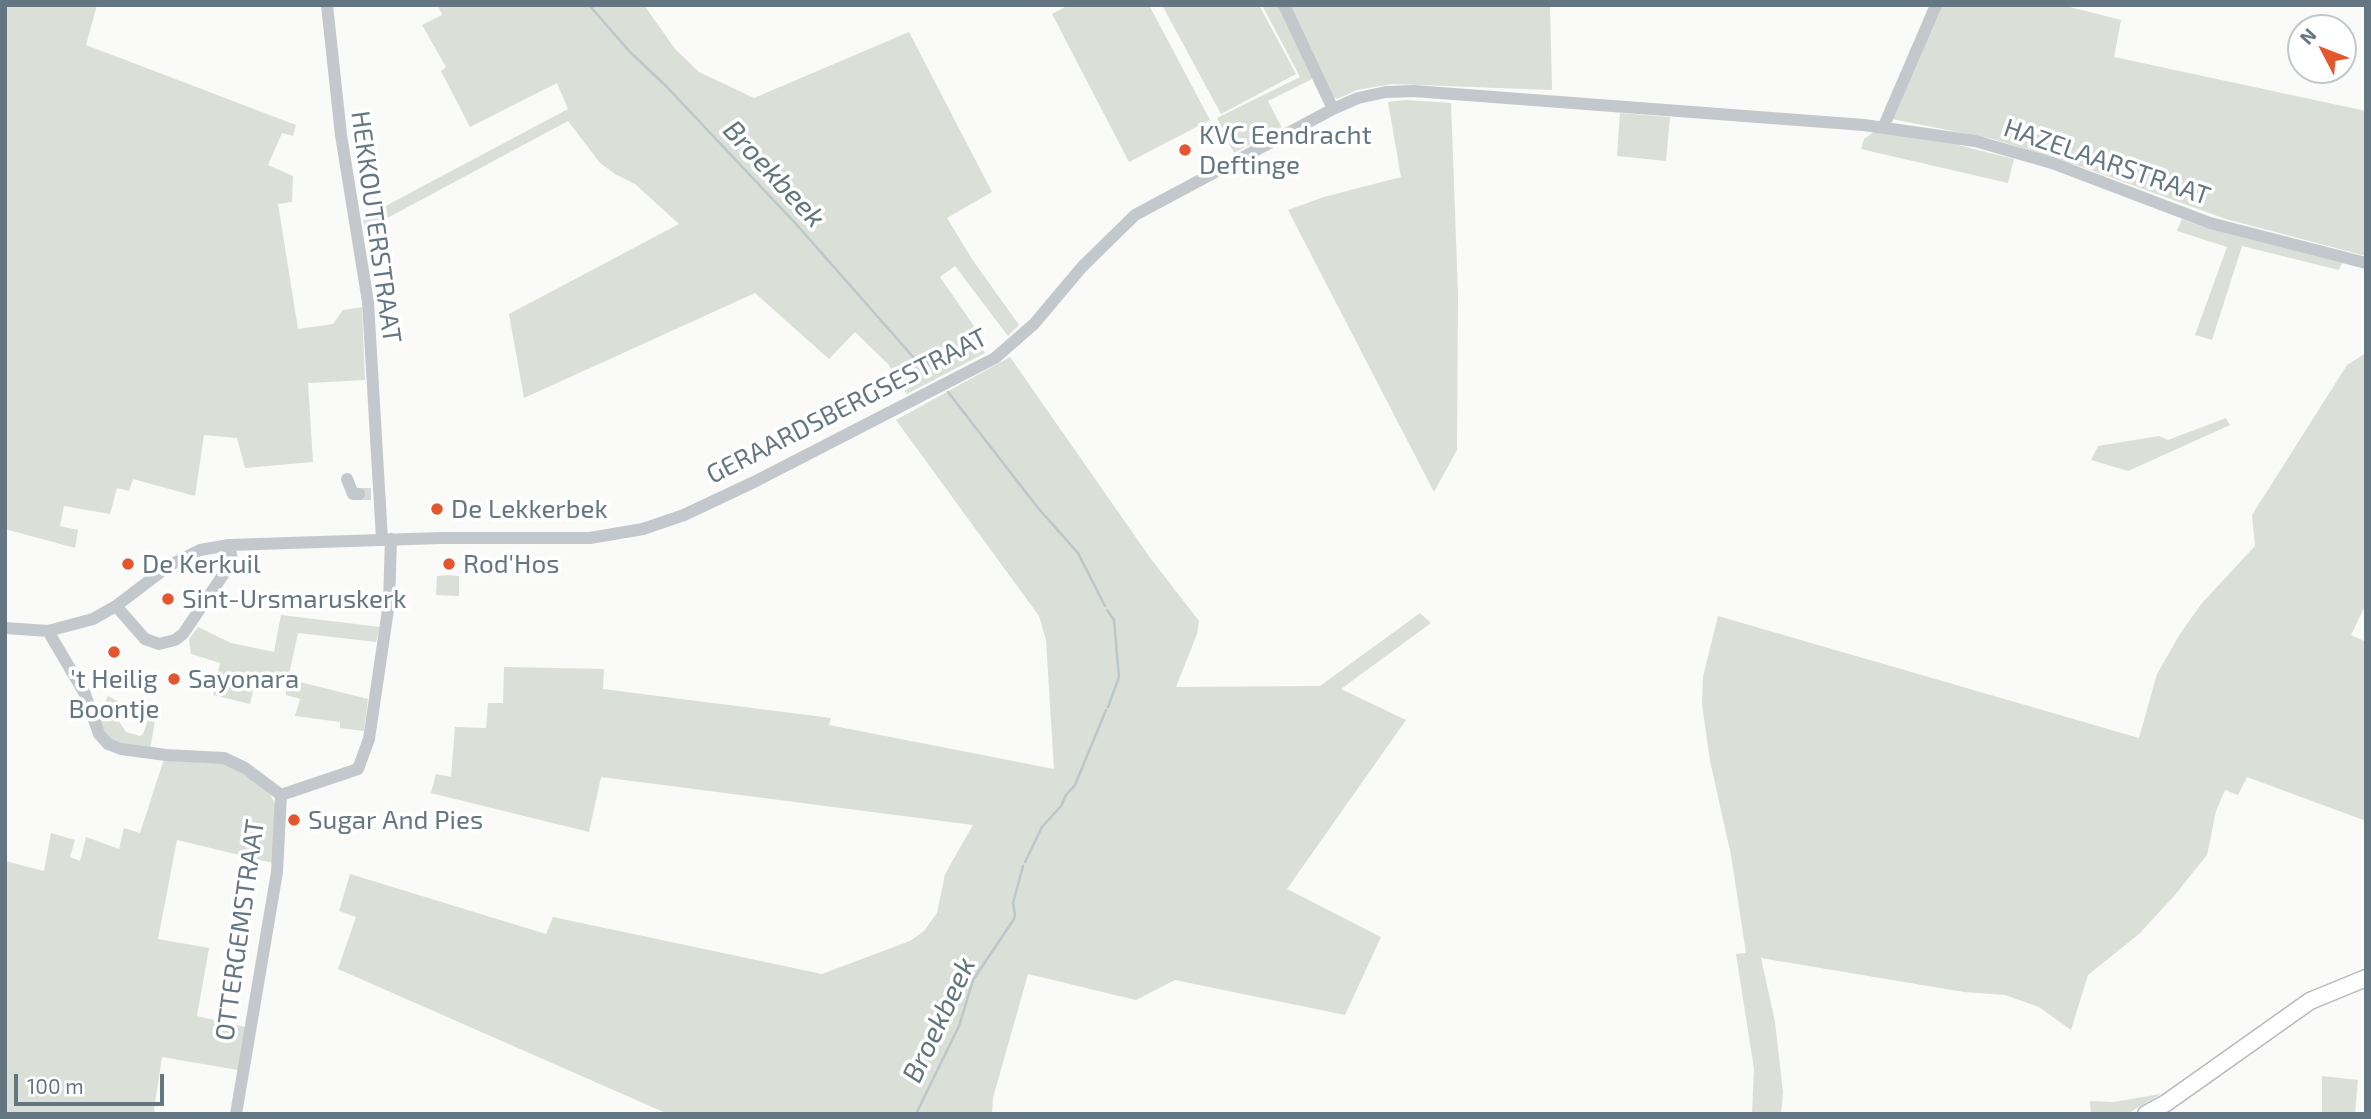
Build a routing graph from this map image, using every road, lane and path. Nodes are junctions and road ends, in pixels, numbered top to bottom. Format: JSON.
{"nodes":[{"id":1,"x":327,"y":5,"type":"edge"},
{"id":2,"x":1284,"y":5,"type":"edge"},
{"id":3,"x":1936,"y":5,"type":"edge"},
{"id":4,"x":1333,"y":109,"type":"junction"},
{"id":5,"x":1662,"y":110,"type":"joint"},
{"id":6,"x":1883,"y":128,"type":"junction"},
{"id":7,"x":2366,"y":263,"type":"edge"},
{"id":8,"x":347,"y":478,"type":"dead end"},
{"id":9,"x":370,"y":494,"type":"junction"},
{"id":10,"x":387,"y":539,"type":"junction"},
{"id":11,"x":229,"y":545,"type":"junction"},
{"id":12,"x":116,"y":606,"type":"junction"},
{"id":13,"x":5,"y":628,"type":"edge"},
{"id":14,"x":48,"y":631,"type":"junction"},
{"id":15,"x":281,"y":794,"type":"junction"},
{"id":16,"x":2366,"y":978,"type":"edge"},
{"id":17,"x":236,"y":1114,"type":"edge"},
{"id":18,"x":2146,"y":1114,"type":"edge"}],
"edges":[{"from":1,"to":9,"type":"street","name":"HEKKOUTERSTRAAT"},
{"from":2,"to":4,"type":"street"},
{"from":3,"to":6,"type":"street"},
{"from":4,"to":5,"type":"street","name":"GERAARDSBERGSESTRAAT"},
{"from":4,"to":10,"type":"street","name":"GERAARDSBERGSESTRAAT"},
{"from":5,"to":6,"type":"street","name":"HAZELAARSTRAAT"},
{"from":6,"to":7,"type":"street","name":"HAZELAARSTRAAT"},
{"from":8,"to":9,"type":"street"},
{"from":9,"to":10,"type":"street","name":"HEKKOUTERSTRAAT"},
{"from":10,"to":11,"type":"street","name":"GERAARDSBERGSESTRAAT"},
{"from":10,"to":15,"type":"street","name":"OTTERGEMSTRAAT"},
{"from":11,"to":12,"type":"street","name":"GERAARDSBERGSESTRAAT"},
{"from":11,"to":12,"type":"street"},
{"from":12,"to":14,"type":"street","name":"GERAARDSBERGSESTRAAT"},
{"from":13,"to":14,"type":"street","name":"GERAARDSBERGSESTRAAT"},
{"from":14,"to":15,"type":"street","name":"OTTERGEMSTRAAT"},
{"from":15,"to":17,"type":"street","name":"OTTERGEMSTRAAT"},
{"from":16,"to":18,"type":"main road"}]}
